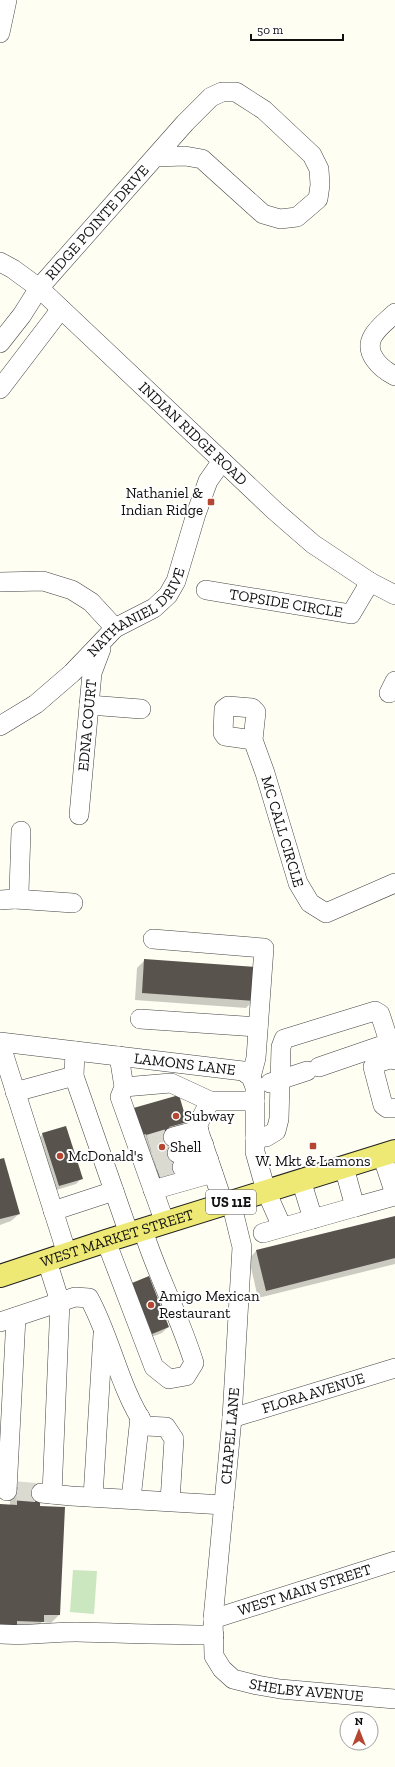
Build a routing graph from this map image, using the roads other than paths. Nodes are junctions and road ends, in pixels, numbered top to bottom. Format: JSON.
{"nodes":[{"id":1,"x":7,"y":0,"type":"edge"},
{"id":2,"x":0,"y":33,"type":"edge"},
{"id":3,"x":156,"y":157,"type":"junction"},
{"id":4,"x":0,"y":262,"type":"edge"},
{"id":5,"x":40,"y":288,"type":"junction"},
{"id":6,"x":61,"y":309,"type":"junction"},
{"id":7,"x":395,"y":313,"type":"edge"},
{"id":8,"x":0,"y":343,"type":"edge"},
{"id":9,"x":395,"y":376,"type":"edge"},
{"id":10,"x":0,"y":390,"type":"edge"},
{"id":11,"x":222,"y":461,"type":"junction"},
{"id":12,"x":0,"y":582,"type":"edge"},
{"id":13,"x":370,"y":582,"type":"junction"},
{"id":14,"x":206,"y":590,"type":"dead end"},
{"id":15,"x":395,"y":596,"type":"edge"},
{"id":16,"x":110,"y":633,"type":"junction"},
{"id":17,"x":89,"y":705,"type":"junction"},
{"id":18,"x":142,"y":709,"type":"dead end"},
{"id":19,"x":0,"y":726,"type":"edge"},
{"id":20,"x":253,"y":740,"type":"dead end"},
{"id":21,"x":79,"y":816,"type":"dead end"},
{"id":22,"x":21,"y":831,"type":"dead end"},
{"id":23,"x":395,"y":884,"type":"edge"},
{"id":24,"x":7,"y":900,"type":"edge"},
{"id":25,"x":73,"y":903,"type":"dead end"},
{"id":26,"x":153,"y":939,"type":"dead end"},
{"id":27,"x":140,"y":1019,"type":"dead end"},
{"id":28,"x":258,"y":1027,"type":"junction"},
{"id":29,"x":0,"y":1042,"type":"edge"},
{"id":30,"x":75,"y":1051,"type":"junction"},
{"id":31,"x":393,"y":1052,"type":"edge"},
{"id":32,"x":119,"y":1056,"type":"junction"},
{"id":33,"x":74,"y":1076,"type":"junction"},
{"id":34,"x":281,"y":1080,"type":"junction"},
{"id":35,"x":124,"y":1087,"type":"junction"},
{"id":36,"x":254,"y":1088,"type":"junction"},
{"id":37,"x":15,"y":1092,"type":"junction"},
{"id":38,"x":210,"y":1101,"type":"junction"},
{"id":39,"x":395,"y":1108,"type":"edge"},
{"id":40,"x":255,"y":1138,"type":"junction"},
{"id":41,"x":206,"y":1152,"type":"junction"},
{"id":42,"x":389,"y":1153,"type":"edge"},
{"id":43,"x":149,"y":1165,"type":"junction"},
{"id":44,"x":344,"y":1167,"type":"junction"},
{"id":45,"x":301,"y":1180,"type":"junction"},
{"id":46,"x":266,"y":1191,"type":"junction"},
{"id":47,"x":114,"y":1192,"type":"junction"},
{"id":48,"x":395,"y":1195,"type":"edge"},
{"id":49,"x":228,"y":1203,"type":"junction"},
{"id":50,"x":355,"y":1207,"type":"junction"},
{"id":51,"x":53,"y":1211,"type":"junction"},
{"id":52,"x":313,"y":1218,"type":"junction"},
{"id":53,"x":165,"y":1223,"type":"junction"},
{"id":54,"x":282,"y":1227,"type":"junction"},
{"id":55,"x":136,"y":1232,"type":"junction"},
{"id":56,"x":263,"y":1233,"type":"dead end"},
{"id":57,"x":106,"y":1241,"type":"junction"},
{"id":58,"x":67,"y":1254,"type":"junction"},
{"id":59,"x":47,"y":1261,"type":"junction"},
{"id":60,"x":0,"y":1276,"type":"edge"},
{"id":61,"x":60,"y":1302,"type":"junction"},
{"id":62,"x":8,"y":1319,"type":"edge"},
{"id":63,"x":104,"y":1329,"type":"junction"},
{"id":64,"x":395,"y":1368,"type":"edge"},
{"id":65,"x":140,"y":1417,"type":"junction"},
{"id":66,"x":232,"y":1418,"type":"junction"},
{"id":67,"x":8,"y":1491,"type":"edge"},
{"id":68,"x":93,"y":1497,"type":"junction"},
{"id":69,"x":131,"y":1499,"type":"junction"},
{"id":70,"x":170,"y":1502,"type":"junction"},
{"id":71,"x":224,"y":1504,"type":"junction"},
{"id":72,"x":395,"y":1561,"type":"edge"},
{"id":73,"x":213,"y":1627,"type":"junction"},
{"id":74,"x":9,"y":1635,"type":"edge"},
{"id":75,"x":222,"y":1669,"type":"joint"},
{"id":76,"x":395,"y":1698,"type":"edge"}],
"edges":[{"from":1,"to":2,"type":"street"},
{"from":3,"to":3,"type":"street","name":"RIDGE POINTE DRIVE"},
{"from":3,"to":5,"type":"street","name":"RIDGE POINTE DRIVE"},
{"from":4,"to":5,"type":"street","name":"INDIAN RIDGE ROAD"},
{"from":5,"to":6,"type":"street","name":"INDIAN RIDGE ROAD"},
{"from":5,"to":8,"type":"street","name":"RIDGE POINTE DRIVE"},
{"from":6,"to":10,"type":"street"},
{"from":6,"to":11,"type":"street","name":"INDIAN RIDGE ROAD"},
{"from":7,"to":9,"type":"street"},
{"from":11,"to":13,"type":"street","name":"INDIAN RIDGE ROAD"},
{"from":11,"to":16,"type":"street","name":"NATHANIEL DRIVE"},
{"from":12,"to":16,"type":"street"},
{"from":13,"to":14,"type":"street","name":"TOPSIDE CIRCLE"},
{"from":13,"to":15,"type":"street","name":"INDIAN RIDGE ROAD"},
{"from":16,"to":17,"type":"street","name":"EDNA COURT"},
{"from":16,"to":19,"type":"street","name":"NATHANIEL DRIVE"},
{"from":17,"to":18,"type":"street"},
{"from":17,"to":21,"type":"street","name":"EDNA COURT"},
{"from":20,"to":23,"type":"street","name":"MC CALL CIRCLE"},
{"from":22,"to":24,"type":"street"},
{"from":24,"to":25,"type":"street"},
{"from":26,"to":28,"type":"street"},
{"from":27,"to":28,"type":"street"},
{"from":28,"to":36,"type":"street"},
{"from":29,"to":30,"type":"street","name":"LAMONS LANE"},
{"from":29,"to":37,"type":"street"},
{"from":30,"to":32,"type":"street","name":"LAMONS LANE"},
{"from":30,"to":33,"type":"street"},
{"from":31,"to":34,"type":"street"},
{"from":31,"to":34,"type":"street"},
{"from":31,"to":39,"type":"street"},
{"from":32,"to":35,"type":"street"},
{"from":32,"to":36,"type":"street","name":"LAMONS LANE"},
{"from":33,"to":37,"type":"street"},
{"from":33,"to":47,"type":"street"},
{"from":34,"to":36,"type":"street"},
{"from":34,"to":40,"type":"street"},
{"from":35,"to":38,"type":"street"},
{"from":35,"to":43,"type":"street"},
{"from":36,"to":38,"type":"street"},
{"from":36,"to":40,"type":"street"},
{"from":37,"to":51,"type":"street"},
{"from":38,"to":41,"type":"street"},
{"from":40,"to":46,"type":"street"},
{"from":41,"to":41,"type":"street"},
{"from":41,"to":43,"type":"street"},
{"from":41,"to":49,"type":"street","name":"CHAPEL LANE"},
{"from":42,"to":44,"type":"main road","name":"WEST MARKET STREET","number":"US 11E"},
{"from":42,"to":48,"type":"street"},
{"from":43,"to":53,"type":"street"},
{"from":44,"to":45,"type":"main road","name":"WEST MARKET STREET","number":"US 11E"},
{"from":44,"to":50,"type":"street"},
{"from":45,"to":46,"type":"main road","name":"WEST MARKET STREET","number":"US 11E"},
{"from":45,"to":52,"type":"street"},
{"from":46,"to":49,"type":"main road","name":"WEST MARKET STREET","number":"US 11E"},
{"from":46,"to":54,"type":"street"},
{"from":47,"to":51,"type":"street"},
{"from":47,"to":55,"type":"street"},
{"from":48,"to":50,"type":"street"},
{"from":49,"to":53,"type":"main road","name":"WEST MARKET STREET","number":"US 11E"},
{"from":49,"to":66,"type":"street","name":"CHAPEL LANE"},
{"from":50,"to":52,"type":"street"},
{"from":51,"to":58,"type":"street"},
{"from":52,"to":54,"type":"street"},
{"from":53,"to":55,"type":"main road","name":"WEST MARKET STREET","number":"US 11E"},
{"from":54,"to":56,"type":"street"},
{"from":55,"to":57,"type":"main road","name":"WEST MARKET STREET","number":"US 11E"},
{"from":55,"to":57,"type":"street"},
{"from":57,"to":58,"type":"main road","name":"WEST MARKET STREET","number":"US 11E"},
{"from":58,"to":59,"type":"main road","name":"WEST MARKET STREET","number":"US 11E"},
{"from":59,"to":60,"type":"main road","name":"WEST MARKET STREET","number":"US 11E"},
{"from":59,"to":61,"type":"street"},
{"from":61,"to":62,"type":"street"},
{"from":61,"to":63,"type":"street"},
{"from":61,"to":68,"type":"street"},
{"from":62,"to":67,"type":"street"},
{"from":63,"to":65,"type":"street"},
{"from":63,"to":68,"type":"street"},
{"from":64,"to":66,"type":"street","name":"FLORA AVENUE"},
{"from":65,"to":69,"type":"street"},
{"from":65,"to":70,"type":"street"},
{"from":66,"to":71,"type":"street","name":"CHAPEL LANE"},
{"from":68,"to":69,"type":"street"},
{"from":69,"to":70,"type":"street"},
{"from":70,"to":71,"type":"street"},
{"from":71,"to":73,"type":"street","name":"CHAPEL LANE"},
{"from":72,"to":73,"type":"street","name":"WEST MAIN STREET"},
{"from":73,"to":74,"type":"street","name":"WEST MAIN STREET"},
{"from":73,"to":75,"type":"street","name":"CHAPEL LANE"},
{"from":75,"to":76,"type":"street","name":"SHELBY AVENUE"}]}
